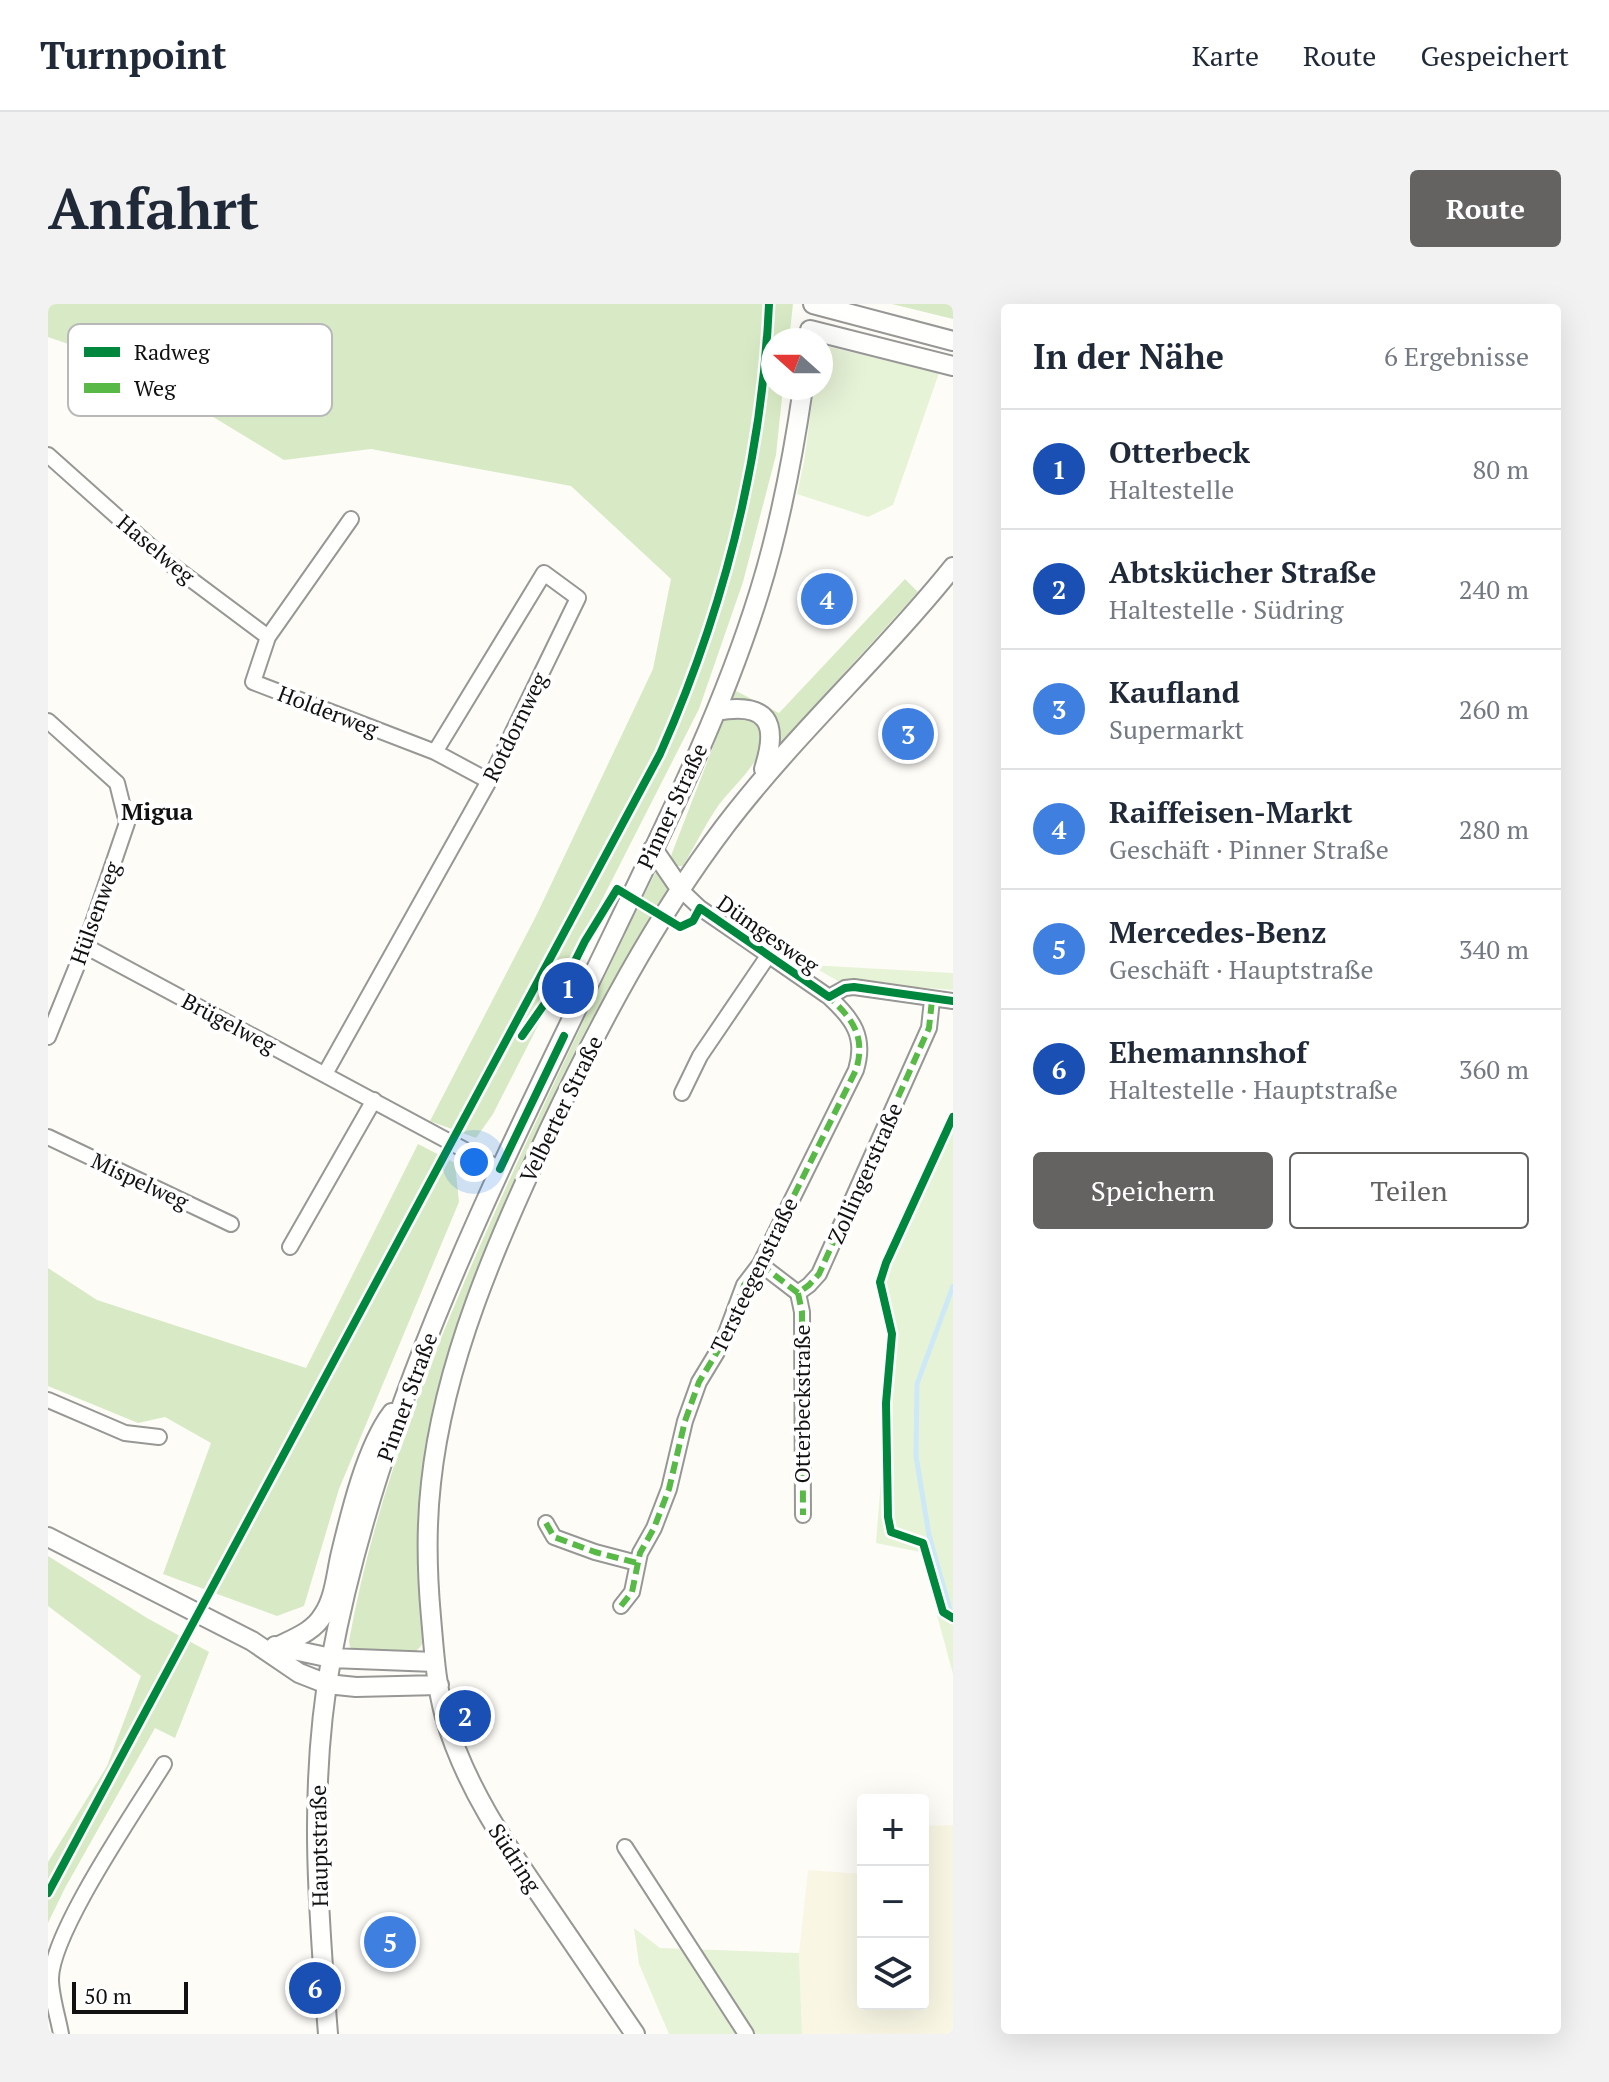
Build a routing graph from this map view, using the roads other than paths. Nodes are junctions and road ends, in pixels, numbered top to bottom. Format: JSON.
{"nodes":[{"id":1,"x":813,"y":304,"type":"edge"},
{"id":2,"x":811,"y":328,"type":"edge"},
{"id":3,"x":833,"y":340,"type":"edge"},
{"id":4,"x":953,"y":341,"type":"edge"},
{"id":5,"x":953,"y":366,"type":"edge"},
{"id":6,"x":801,"y":400,"type":"edge"},
{"id":7,"x":48,"y":455,"type":"edge"},
{"id":8,"x":351,"y":519,"type":"dead end"},
{"id":9,"x":953,"y":567,"type":"edge"},
{"id":10,"x":268,"y":637,"type":"junction"},
{"id":11,"x":716,"y":711,"type":"junction"},
{"id":12,"x":48,"y":721,"type":"edge"},
{"id":13,"x":435,"y":752,"type":"junction"},
{"id":14,"x":761,"y":780,"type":"junction"},
{"id":15,"x":489,"y":781,"type":"junction"},
{"id":16,"x":653,"y":849,"type":"junction"},
{"id":17,"x":681,"y":890,"type":"junction"},
{"id":18,"x":85,"y":946,"type":"junction"},
{"id":19,"x":768,"y":956,"type":"junction"},
{"id":20,"x":829,"y":997,"type":"junction"},
{"id":21,"x":932,"y":1000,"type":"junction"},
{"id":22,"x":953,"y":1001,"type":"edge"},
{"id":23,"x":48,"y":1037,"type":"edge"},
{"id":24,"x":325,"y":1074,"type":"junction"},
{"id":25,"x":682,"y":1093,"type":"dead end"},
{"id":26,"x":374,"y":1100,"type":"junction"},
{"id":27,"x":48,"y":1137,"type":"edge"},
{"id":28,"x":500,"y":1169,"type":"junction"},
{"id":29,"x":231,"y":1224,"type":"dead end"},
{"id":30,"x":290,"y":1247,"type":"dead end"},
{"id":31,"x":760,"y":1264,"type":"junction"},
{"id":32,"x":798,"y":1293,"type":"junction"},
{"id":33,"x":406,"y":1395,"type":"junction"},
{"id":34,"x":48,"y":1400,"type":"edge"},
{"id":35,"x":159,"y":1437,"type":"dead end"},
{"id":36,"x":803,"y":1515,"type":"dead end"},
{"id":37,"x":546,"y":1523,"type":"dead end"},
{"id":38,"x":48,"y":1537,"type":"edge"},
{"id":39,"x":637,"y":1563,"type":"junction"},
{"id":40,"x":621,"y":1606,"type":"dead end"},
{"id":41,"x":252,"y":1641,"type":"junction"},
{"id":42,"x":279,"y":1646,"type":"junction"},
{"id":43,"x":331,"y":1658,"type":"junction"},
{"id":44,"x":435,"y":1662,"type":"junction"},
{"id":45,"x":327,"y":1684,"type":"junction"},
{"id":46,"x":439,"y":1685,"type":"junction"},
{"id":47,"x":164,"y":1764,"type":"dead end"},
{"id":48,"x":625,"y":1847,"type":"dead end"},
{"id":49,"x":61,"y":2034,"type":"edge"},
{"id":50,"x":328,"y":2034,"type":"edge"},
{"id":51,"x":635,"y":2034,"type":"edge"},
{"id":52,"x":746,"y":2034,"type":"edge"}],
"edges":[{"from":1,"to":2,"type":"street"},
{"from":1,"to":4,"type":"street"},
{"from":3,"to":5,"type":"street"},
{"from":6,"to":11,"type":"street","name":"Pinner Straße"},
{"from":7,"to":10,"type":"street","name":"Haselweg"},
{"from":8,"to":10,"type":"street","name":"Holderweg"},
{"from":9,"to":14,"type":"street","name":"Velberter Straße"},
{"from":10,"to":13,"type":"street","name":"Holderweg"},
{"from":11,"to":14,"type":"street"},
{"from":11,"to":16,"type":"street","name":"Pinner Straße"},
{"from":12,"to":18,"type":"street","name":"Hülsenweg"},
{"from":13,"to":15,"type":"street","name":"Holderweg"},
{"from":13,"to":15,"type":"street","name":"Rotdornweg"},
{"from":14,"to":17,"type":"street","name":"Velberter Straße"},
{"from":15,"to":24,"type":"street","name":"Rotdornweg"},
{"from":16,"to":17,"type":"street"},
{"from":16,"to":28,"type":"street","name":"Pinner Straße"},
{"from":17,"to":19,"type":"street","name":"Dümgesweg"},
{"from":17,"to":44,"type":"street","name":"Velberter Straße"},
{"from":18,"to":23,"type":"street","name":"Hülsenweg"},
{"from":18,"to":24,"type":"street","name":"Brügelweg"},
{"from":19,"to":20,"type":"street","name":"Dümgesweg"},
{"from":19,"to":25,"type":"street"},
{"from":20,"to":21,"type":"street","name":"Dümgesweg"},
{"from":20,"to":31,"type":"street","name":"Tersteegenstraße"},
{"from":21,"to":22,"type":"street","name":"Dümgesweg"},
{"from":21,"to":32,"type":"street","name":"Zollingerstraße"},
{"from":24,"to":26,"type":"street","name":"Brügelweg"},
{"from":26,"to":28,"type":"street","name":"Brügelweg"},
{"from":26,"to":30,"type":"street"},
{"from":27,"to":29,"type":"street","name":"Mispelweg"},
{"from":28,"to":33,"type":"street","name":"Pinner Straße"},
{"from":31,"to":32,"type":"street"},
{"from":31,"to":39,"type":"street","name":"Tersteegenstraße"},
{"from":32,"to":36,"type":"street","name":"Otterbeckstraße"},
{"from":33,"to":42,"type":"street"},
{"from":33,"to":43,"type":"street","name":"Pinner Straße"},
{"from":34,"to":35,"type":"street"},
{"from":37,"to":39,"type":"street"},
{"from":38,"to":41,"type":"street"},
{"from":39,"to":40,"type":"street","name":"Tersteegenstraße"},
{"from":41,"to":42,"type":"street"},
{"from":41,"to":45,"type":"street"},
{"from":42,"to":43,"type":"street"},
{"from":43,"to":44,"type":"street"},
{"from":43,"to":45,"type":"street","name":"Hauptstraße"},
{"from":44,"to":46,"type":"street","name":"Südring"},
{"from":45,"to":46,"type":"street"},
{"from":45,"to":50,"type":"street","name":"Hauptstraße"},
{"from":46,"to":51,"type":"street","name":"Südring"},
{"from":47,"to":49,"type":"street"},
{"from":48,"to":52,"type":"street"}]}
